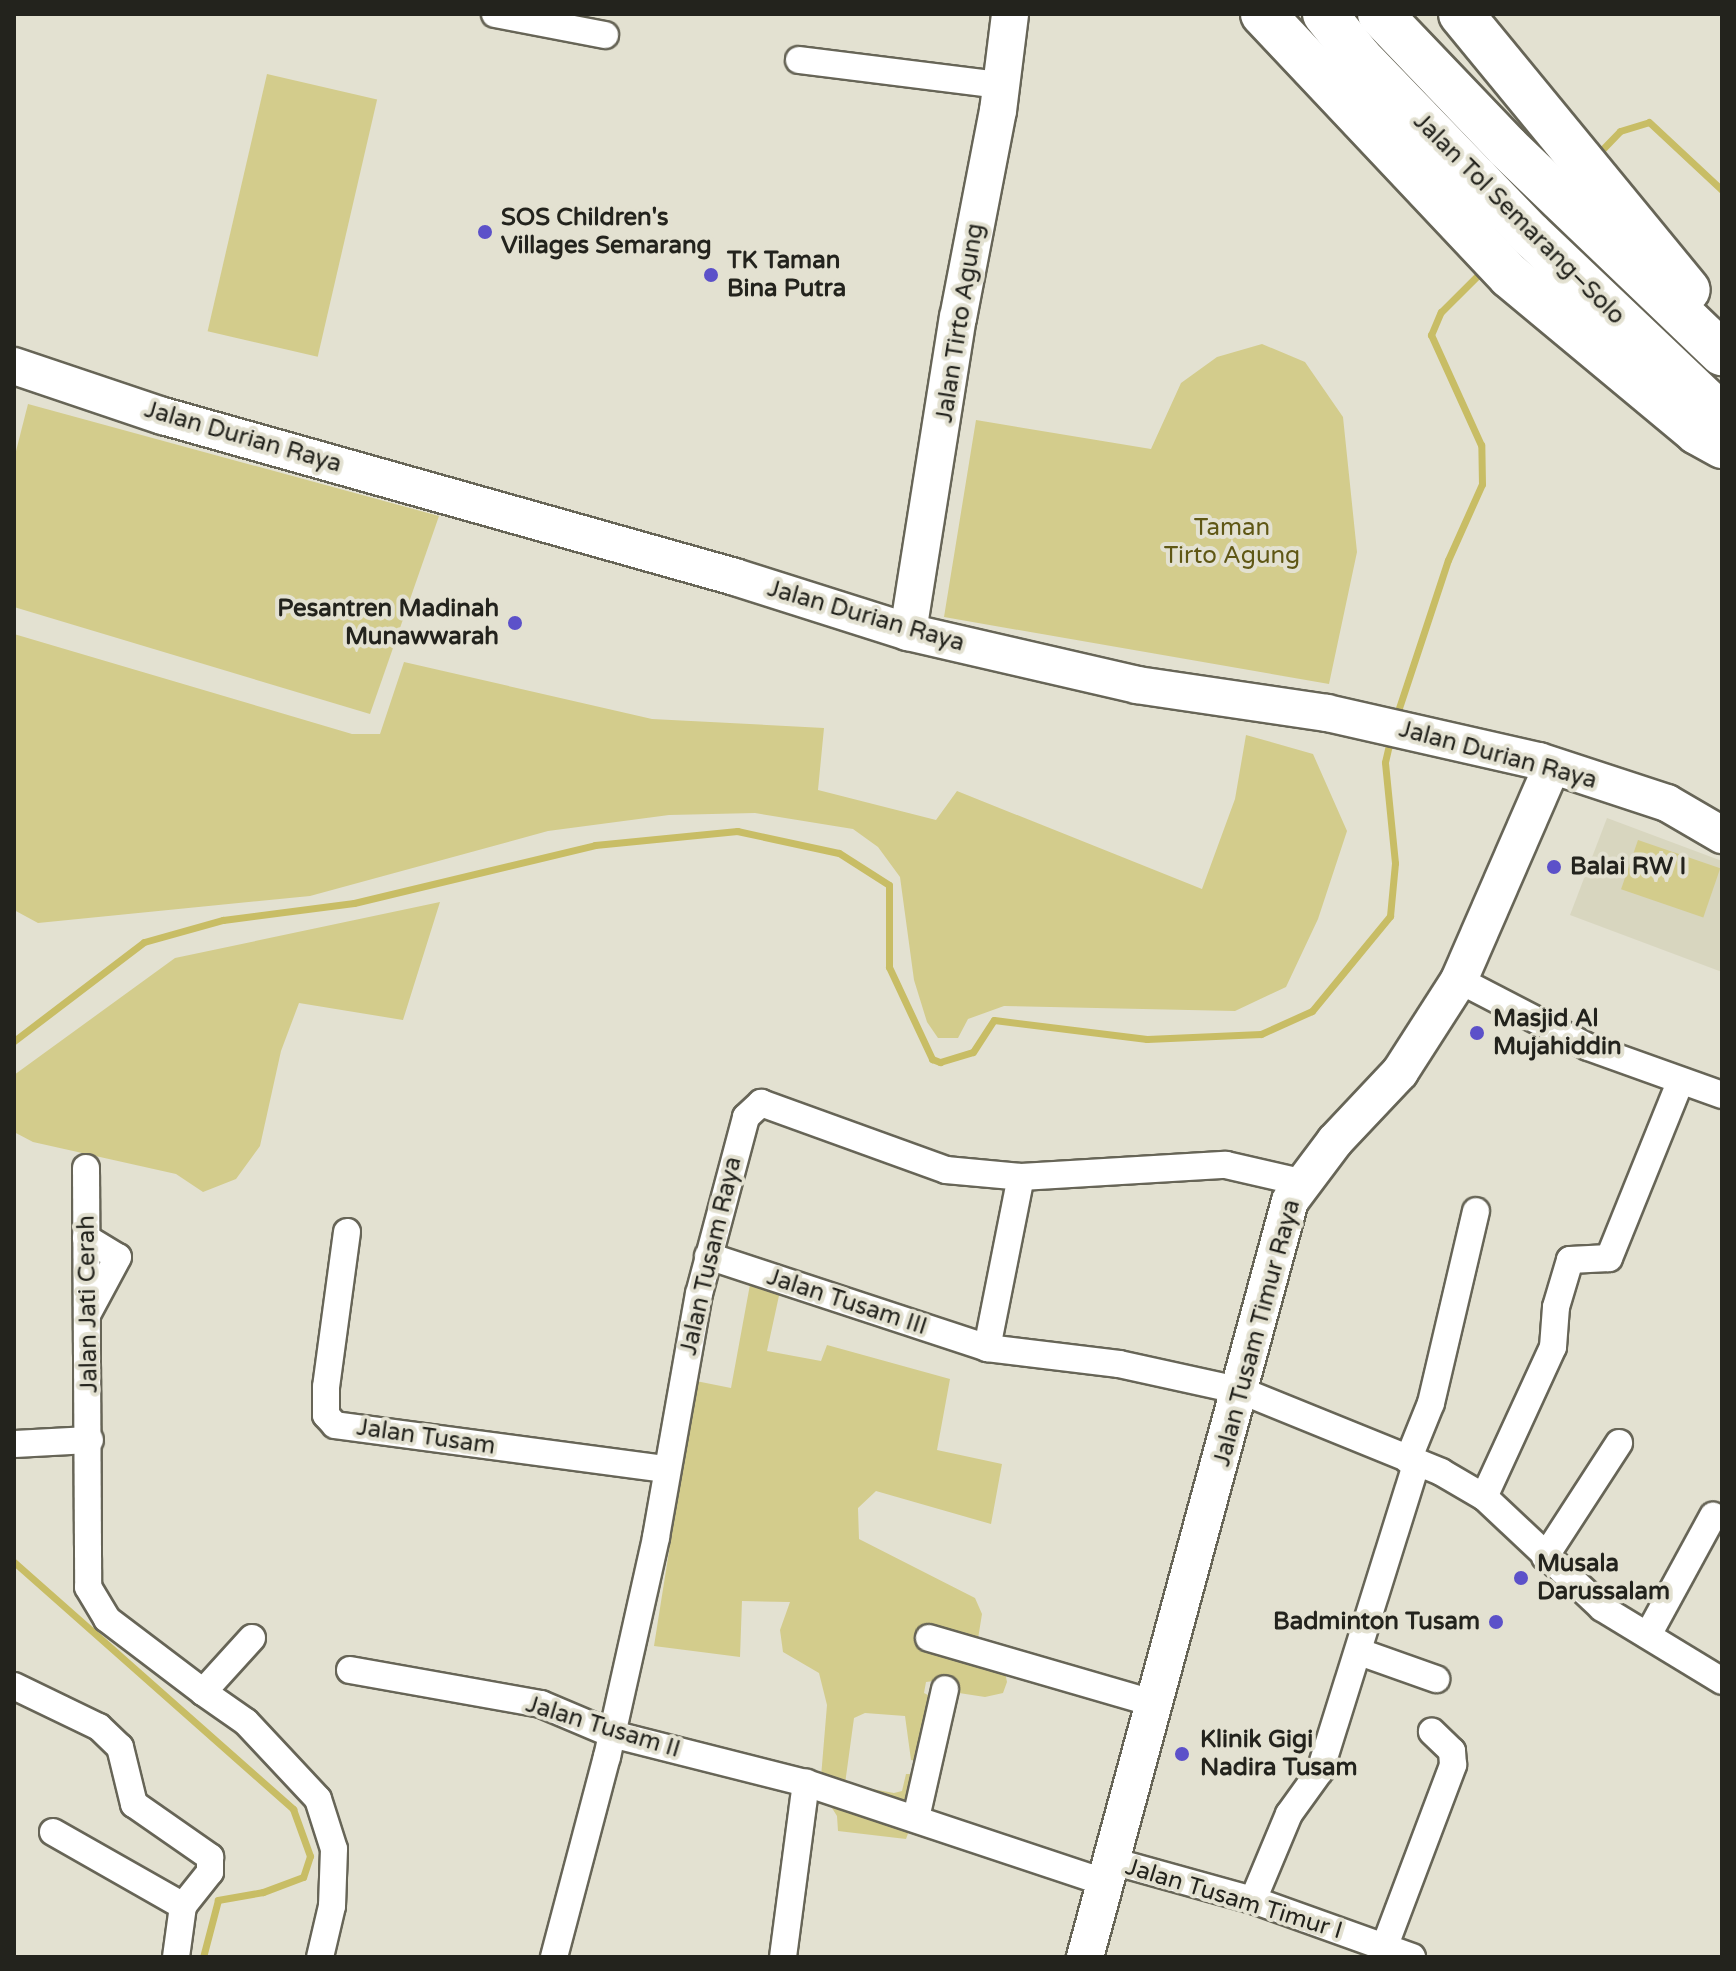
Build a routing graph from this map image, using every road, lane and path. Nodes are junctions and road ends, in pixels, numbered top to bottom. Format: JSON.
{"nodes":[{"id":1,"x":495,"y":14,"type":"edge"},
{"id":2,"x":1010,"y":14,"type":"edge"},
{"id":3,"x":1263,"y":14,"type":"edge"},
{"id":4,"x":1325,"y":14,"type":"edge"},
{"id":5,"x":1380,"y":14,"type":"edge"},
{"id":6,"x":1461,"y":14,"type":"edge"},
{"id":7,"x":605,"y":35,"type":"dead end"},
{"id":8,"x":799,"y":60,"type":"dead end"},
{"id":9,"x":1001,"y":85,"type":"junction"},
{"id":10,"x":1576,"y":185,"type":"junction"},
{"id":11,"x":1722,"y":331,"type":"edge"},
{"id":12,"x":1722,"y":353,"type":"edge"},
{"id":13,"x":14,"y":366,"type":"edge"},
{"id":14,"x":1722,"y":416,"type":"edge"},
{"id":15,"x":1722,"y":446,"type":"edge"},
{"id":16,"x":908,"y":632,"type":"junction"},
{"id":17,"x":1552,"y":766,"type":"junction"},
{"id":18,"x":1722,"y":835,"type":"edge"},
{"id":19,"x":1459,"y":980,"type":"junction"},
{"id":20,"x":1680,"y":1082,"type":"junction"},
{"id":21,"x":1722,"y":1095,"type":"edge"},
{"id":22,"x":86,"y":1168,"type":"dead end"},
{"id":23,"x":1021,"y":1177,"type":"junction"},
{"id":24,"x":1300,"y":1182,"type":"junction"},
{"id":25,"x":1476,"y":1211,"type":"dead end"},
{"id":26,"x":347,"y":1232,"type":"dead end"},
{"id":27,"x":708,"y":1256,"type":"junction"},
{"id":28,"x":987,"y":1348,"type":"junction"},
{"id":29,"x":1242,"y":1391,"type":"junction"},
{"id":30,"x":90,"y":1440,"type":"junction"},
{"id":31,"x":1619,"y":1443,"type":"dead end"},
{"id":32,"x":14,"y":1444,"type":"edge"},
{"id":33,"x":1412,"y":1462,"type":"junction"},
{"id":34,"x":666,"y":1469,"type":"junction"},
{"id":35,"x":1484,"y":1497,"type":"junction"},
{"id":36,"x":1713,"y":1516,"type":"dead end"},
{"id":37,"x":1545,"y":1557,"type":"junction"},
{"id":38,"x":1648,"y":1635,"type":"junction"},
{"id":39,"x":252,"y":1638,"type":"dead end"},
{"id":40,"x":929,"y":1638,"type":"dead end"},
{"id":41,"x":1360,"y":1652,"type":"junction"},
{"id":42,"x":350,"y":1670,"type":"dead end"},
{"id":43,"x":1436,"y":1679,"type":"dead end"},
{"id":44,"x":1722,"y":1681,"type":"edge"},
{"id":45,"x":14,"y":1686,"type":"edge"},
{"id":46,"x":945,"y":1689,"type":"dead end"},
{"id":47,"x":203,"y":1692,"type":"junction"},
{"id":48,"x":1153,"y":1703,"type":"junction"},
{"id":49,"x":1432,"y":1732,"type":"dead end"},
{"id":50,"x":612,"y":1734,"type":"junction"},
{"id":51,"x":806,"y":1783,"type":"junction"},
{"id":52,"x":916,"y":1818,"type":"junction"},
{"id":53,"x":53,"y":1832,"type":"dead end"},
{"id":54,"x":1109,"y":1872,"type":"junction"},
{"id":55,"x":1253,"y":1900,"type":"junction"},
{"id":56,"x":183,"y":1906,"type":"junction"},
{"id":57,"x":1400,"y":1954,"type":"edge"},
{"id":58,"x":176,"y":1957,"type":"edge"},
{"id":59,"x":320,"y":1957,"type":"edge"},
{"id":60,"x":554,"y":1957,"type":"edge"},
{"id":61,"x":783,"y":1957,"type":"edge"},
{"id":62,"x":1085,"y":1957,"type":"edge"}],
"edges":[{"from":1,"to":7,"type":"street"},
{"from":2,"to":9,"type":"main road","name":"Jalan Tirto Agung"},
{"from":3,"to":15,"type":"highway"},
{"from":4,"to":14,"type":"highway","name":"Jalan Tol Semarang–Solo"},
{"from":5,"to":10,"type":"highway","name":"Jalan Tol Semarang–Solo"},
{"from":6,"to":10,"type":"highway"},
{"from":8,"to":9,"type":"street"},
{"from":9,"to":16,"type":"main road","name":"Jalan Tirto Agung"},
{"from":10,"to":11,"type":"highway"},
{"from":10,"to":12,"type":"highway","name":"Jalan Tol Semarang–Solo"},
{"from":13,"to":16,"type":"main road","name":"Jalan Durian Raya"},
{"from":16,"to":17,"type":"main road","name":"Jalan Durian Raya"},
{"from":17,"to":18,"type":"main road","name":"Jalan Durian Raya"},
{"from":17,"to":19,"type":"main road","name":"Jalan Tusam Timur Raya"},
{"from":19,"to":20,"type":"street"},
{"from":19,"to":24,"type":"main road","name":"Jalan Tusam Timur Raya"},
{"from":20,"to":21,"type":"street"},
{"from":20,"to":35,"type":"street"},
{"from":22,"to":30,"type":"street","name":"Jalan Jati Cerah"},
{"from":23,"to":24,"type":"street","name":"Jalan Tusam Raya"},
{"from":23,"to":27,"type":"street","name":"Jalan Tusam Raya"},
{"from":23,"to":28,"type":"street"},
{"from":24,"to":29,"type":"main road","name":"Jalan Tusam Timur Raya"},
{"from":25,"to":33,"type":"street"},
{"from":26,"to":34,"type":"street","name":"Jalan Tusam"},
{"from":27,"to":28,"type":"street","name":"Jalan Tusam III"},
{"from":27,"to":34,"type":"street","name":"Jalan Tusam Raya"},
{"from":28,"to":29,"type":"street","name":"Jalan Tusam III"},
{"from":29,"to":33,"type":"street","name":"Jalan Tusam III"},
{"from":29,"to":48,"type":"main road","name":"Jalan Tusam Timur Raya"},
{"from":30,"to":32,"type":"street"},
{"from":30,"to":47,"type":"street","name":"Jalan Jati Cerah"},
{"from":31,"to":37,"type":"street"},
{"from":33,"to":35,"type":"street","name":"Jalan Tusam III"},
{"from":33,"to":41,"type":"street"},
{"from":34,"to":50,"type":"street","name":"Jalan Tusam Raya"},
{"from":35,"to":37,"type":"street","name":"Jalan Tusam III"},
{"from":36,"to":38,"type":"street"},
{"from":37,"to":38,"type":"street","name":"Jalan Tusam III"},
{"from":38,"to":44,"type":"street","name":"Jalan Tusam III"},
{"from":39,"to":47,"type":"street"},
{"from":40,"to":48,"type":"street"},
{"from":41,"to":43,"type":"street"},
{"from":41,"to":55,"type":"street"},
{"from":42,"to":50,"type":"street","name":"Jalan Tusam II"},
{"from":45,"to":56,"type":"street"},
{"from":46,"to":52,"type":"street"},
{"from":47,"to":59,"type":"street","name":"Jalan Jati Cerah"},
{"from":48,"to":54,"type":"main road","name":"Jalan Tusam Timur Raya"},
{"from":49,"to":57,"type":"street"},
{"from":50,"to":51,"type":"street","name":"Jalan Tusam II"},
{"from":50,"to":60,"type":"street","name":"Jalan Tusam Raya"},
{"from":51,"to":52,"type":"street","name":"Jalan Tusam II"},
{"from":51,"to":61,"type":"street"},
{"from":52,"to":54,"type":"street","name":"Jalan Tusam II"},
{"from":53,"to":56,"type":"street"},
{"from":54,"to":55,"type":"street","name":"Jalan Tusam Timur I"},
{"from":54,"to":62,"type":"main road","name":"Jalan Tusam Timur Raya"},
{"from":55,"to":57,"type":"street","name":"Jalan Tusam Timur I"},
{"from":56,"to":58,"type":"street"}]}
